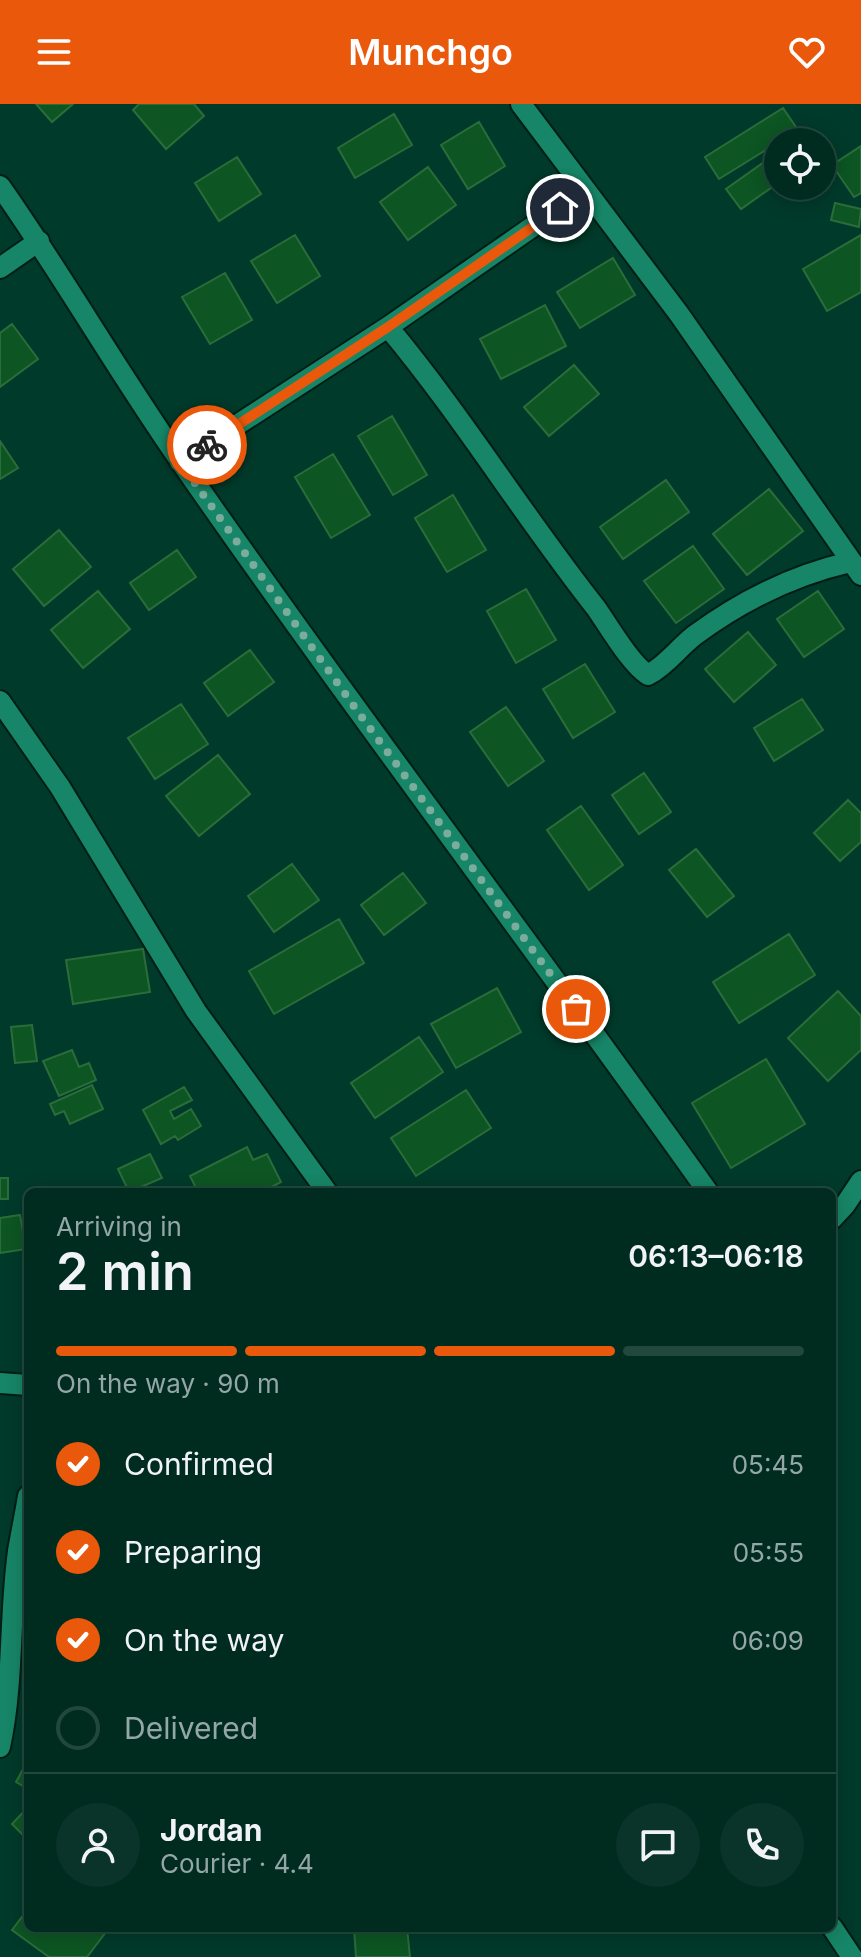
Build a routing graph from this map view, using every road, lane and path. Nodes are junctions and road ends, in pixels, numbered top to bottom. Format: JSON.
{"nodes":[{"id":1,"x":521,"y":104,"type":"edge"},
{"id":2,"x":0,"y":186,"type":"edge"},
{"id":3,"x":584,"y":191,"type":"junction"},
{"id":4,"x":39,"y":241,"type":"junction"},
{"id":5,"x":0,"y":268,"type":"edge"},
{"id":6,"x":388,"y":327,"type":"junction"},
{"id":7,"x":180,"y":462,"type":"junction"},
{"id":8,"x":856,"y":569,"type":"edge"},
{"id":9,"x":0,"y":701,"type":"edge"},
{"id":10,"x":861,"y":1181,"type":"edge"},
{"id":11,"x":324,"y":1188,"type":"edge"},
{"id":12,"x":705,"y":1188,"type":"edge"},
{"id":13,"x":836,"y":1215,"type":"edge"},
{"id":14,"x":0,"y":1383,"type":"edge"},
{"id":15,"x":24,"y":1385,"type":"edge"},
{"id":16,"x":24,"y":1518,"type":"edge"},
{"id":17,"x":0,"y":1747,"type":"edge"},
{"id":18,"x":835,"y":1932,"type":"edge"},
{"id":19,"x":852,"y":1957,"type":"edge"}],
"edges":[{"from":1,"to":3,"type":"street"},
{"from":2,"to":4,"type":"street"},
{"from":3,"to":6,"type":"street"},
{"from":3,"to":8,"type":"street"},
{"from":4,"to":5,"type":"street"},
{"from":4,"to":7,"type":"street"},
{"from":6,"to":7,"type":"street"},
{"from":6,"to":8,"type":"street"},
{"from":7,"to":12,"type":"street"},
{"from":9,"to":11,"type":"street"},
{"from":10,"to":13,"type":"street"},
{"from":14,"to":15,"type":"street"},
{"from":16,"to":17,"type":"street"},
{"from":18,"to":19,"type":"street"}]}
